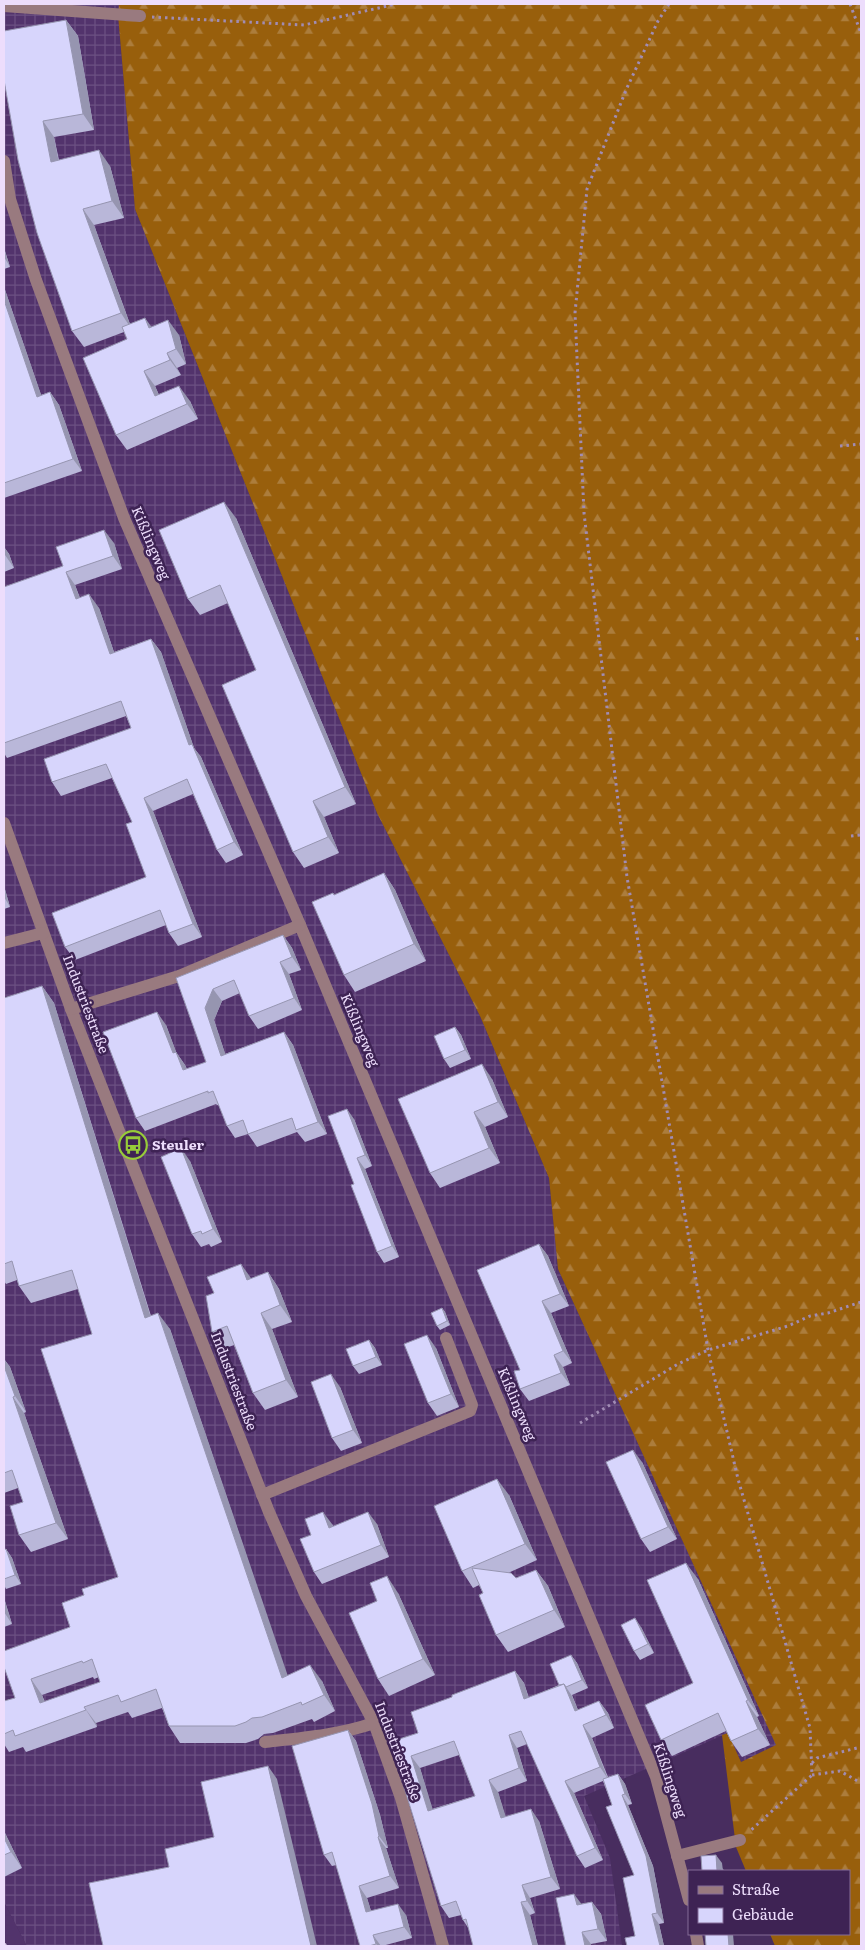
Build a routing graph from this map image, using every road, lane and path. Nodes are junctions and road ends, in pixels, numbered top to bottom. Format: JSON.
{"nodes":[{"id":1,"x":396,"y":4,"type":"edge"},
{"id":2,"x":669,"y":4,"type":"edge"},
{"id":3,"x":850,"y":4,"type":"edge"},
{"id":4,"x":4,"y":6,"type":"edge"},
{"id":5,"x":140,"y":16,"type":"joint"},
{"id":6,"x":861,"y":33,"type":"edge"},
{"id":7,"x":4,"y":161,"type":"edge"},
{"id":8,"x":861,"y":444,"type":"edge"},
{"id":9,"x":840,"y":446,"type":"dead end"},
{"id":10,"x":861,"y":638,"type":"edge"},
{"id":11,"x":856,"y":639,"type":"dead end"},
{"id":12,"x":4,"y":823,"type":"edge"},
{"id":13,"x":861,"y":835,"type":"edge"},
{"id":14,"x":851,"y":836,"type":"dead end"},
{"id":15,"x":300,"y":925,"type":"junction"},
{"id":16,"x":43,"y":932,"type":"junction"},
{"id":17,"x":4,"y":943,"type":"edge"},
{"id":18,"x":71,"y":1009,"type":"junction"},
{"id":19,"x":861,"y":1302,"type":"edge"},
{"id":20,"x":446,"y":1338,"type":"dead end"},
{"id":21,"x":708,"y":1350,"type":"junction"},
{"id":22,"x":580,"y":1423,"type":"dead end"},
{"id":23,"x":262,"y":1495,"type":"junction"},
{"id":24,"x":374,"y":1723,"type":"junction"},
{"id":25,"x":265,"y":1742,"type":"dead end"},
{"id":26,"x":861,"y":1747,"type":"edge"},
{"id":27,"x":812,"y":1764,"type":"junction"},
{"id":28,"x":812,"y":1774,"type":"junction"},
{"id":29,"x":861,"y":1783,"type":"edge"},
{"id":30,"x":740,"y":1840,"type":"joint"},
{"id":31,"x":677,"y":1856,"type":"junction"},
{"id":32,"x":688,"y":1896,"type":"edge"},
{"id":33,"x":443,"y":1946,"type":"edge"}],
"edges":[{"from":1,"to":5,"type":"path"},
{"from":2,"to":21,"type":"path"},
{"from":3,"to":6,"type":"path"},
{"from":4,"to":5,"type":"street"},
{"from":7,"to":15,"type":"street","name":"Kißlingweg"},
{"from":8,"to":9,"type":"path"},
{"from":10,"to":11,"type":"path"},
{"from":12,"to":16,"type":"street","name":"Industriestraße"},
{"from":13,"to":14,"type":"path"},
{"from":15,"to":18,"type":"street"},
{"from":15,"to":31,"type":"street","name":"Kißlingweg"},
{"from":16,"to":17,"type":"street"},
{"from":16,"to":18,"type":"street","name":"Industriestraße"},
{"from":18,"to":23,"type":"street","name":"Industriestraße"},
{"from":19,"to":21,"type":"path"},
{"from":20,"to":23,"type":"street"},
{"from":21,"to":22,"type":"path"},
{"from":21,"to":27,"type":"path"},
{"from":23,"to":24,"type":"street","name":"Industriestraße"},
{"from":24,"to":25,"type":"street"},
{"from":24,"to":33,"type":"street","name":"Industriestraße"},
{"from":26,"to":27,"type":"path"},
{"from":27,"to":28,"type":"path"},
{"from":28,"to":29,"type":"path"},
{"from":28,"to":30,"type":"path"},
{"from":30,"to":31,"type":"street"},
{"from":31,"to":32,"type":"street","name":"Kißlingweg"}]}
